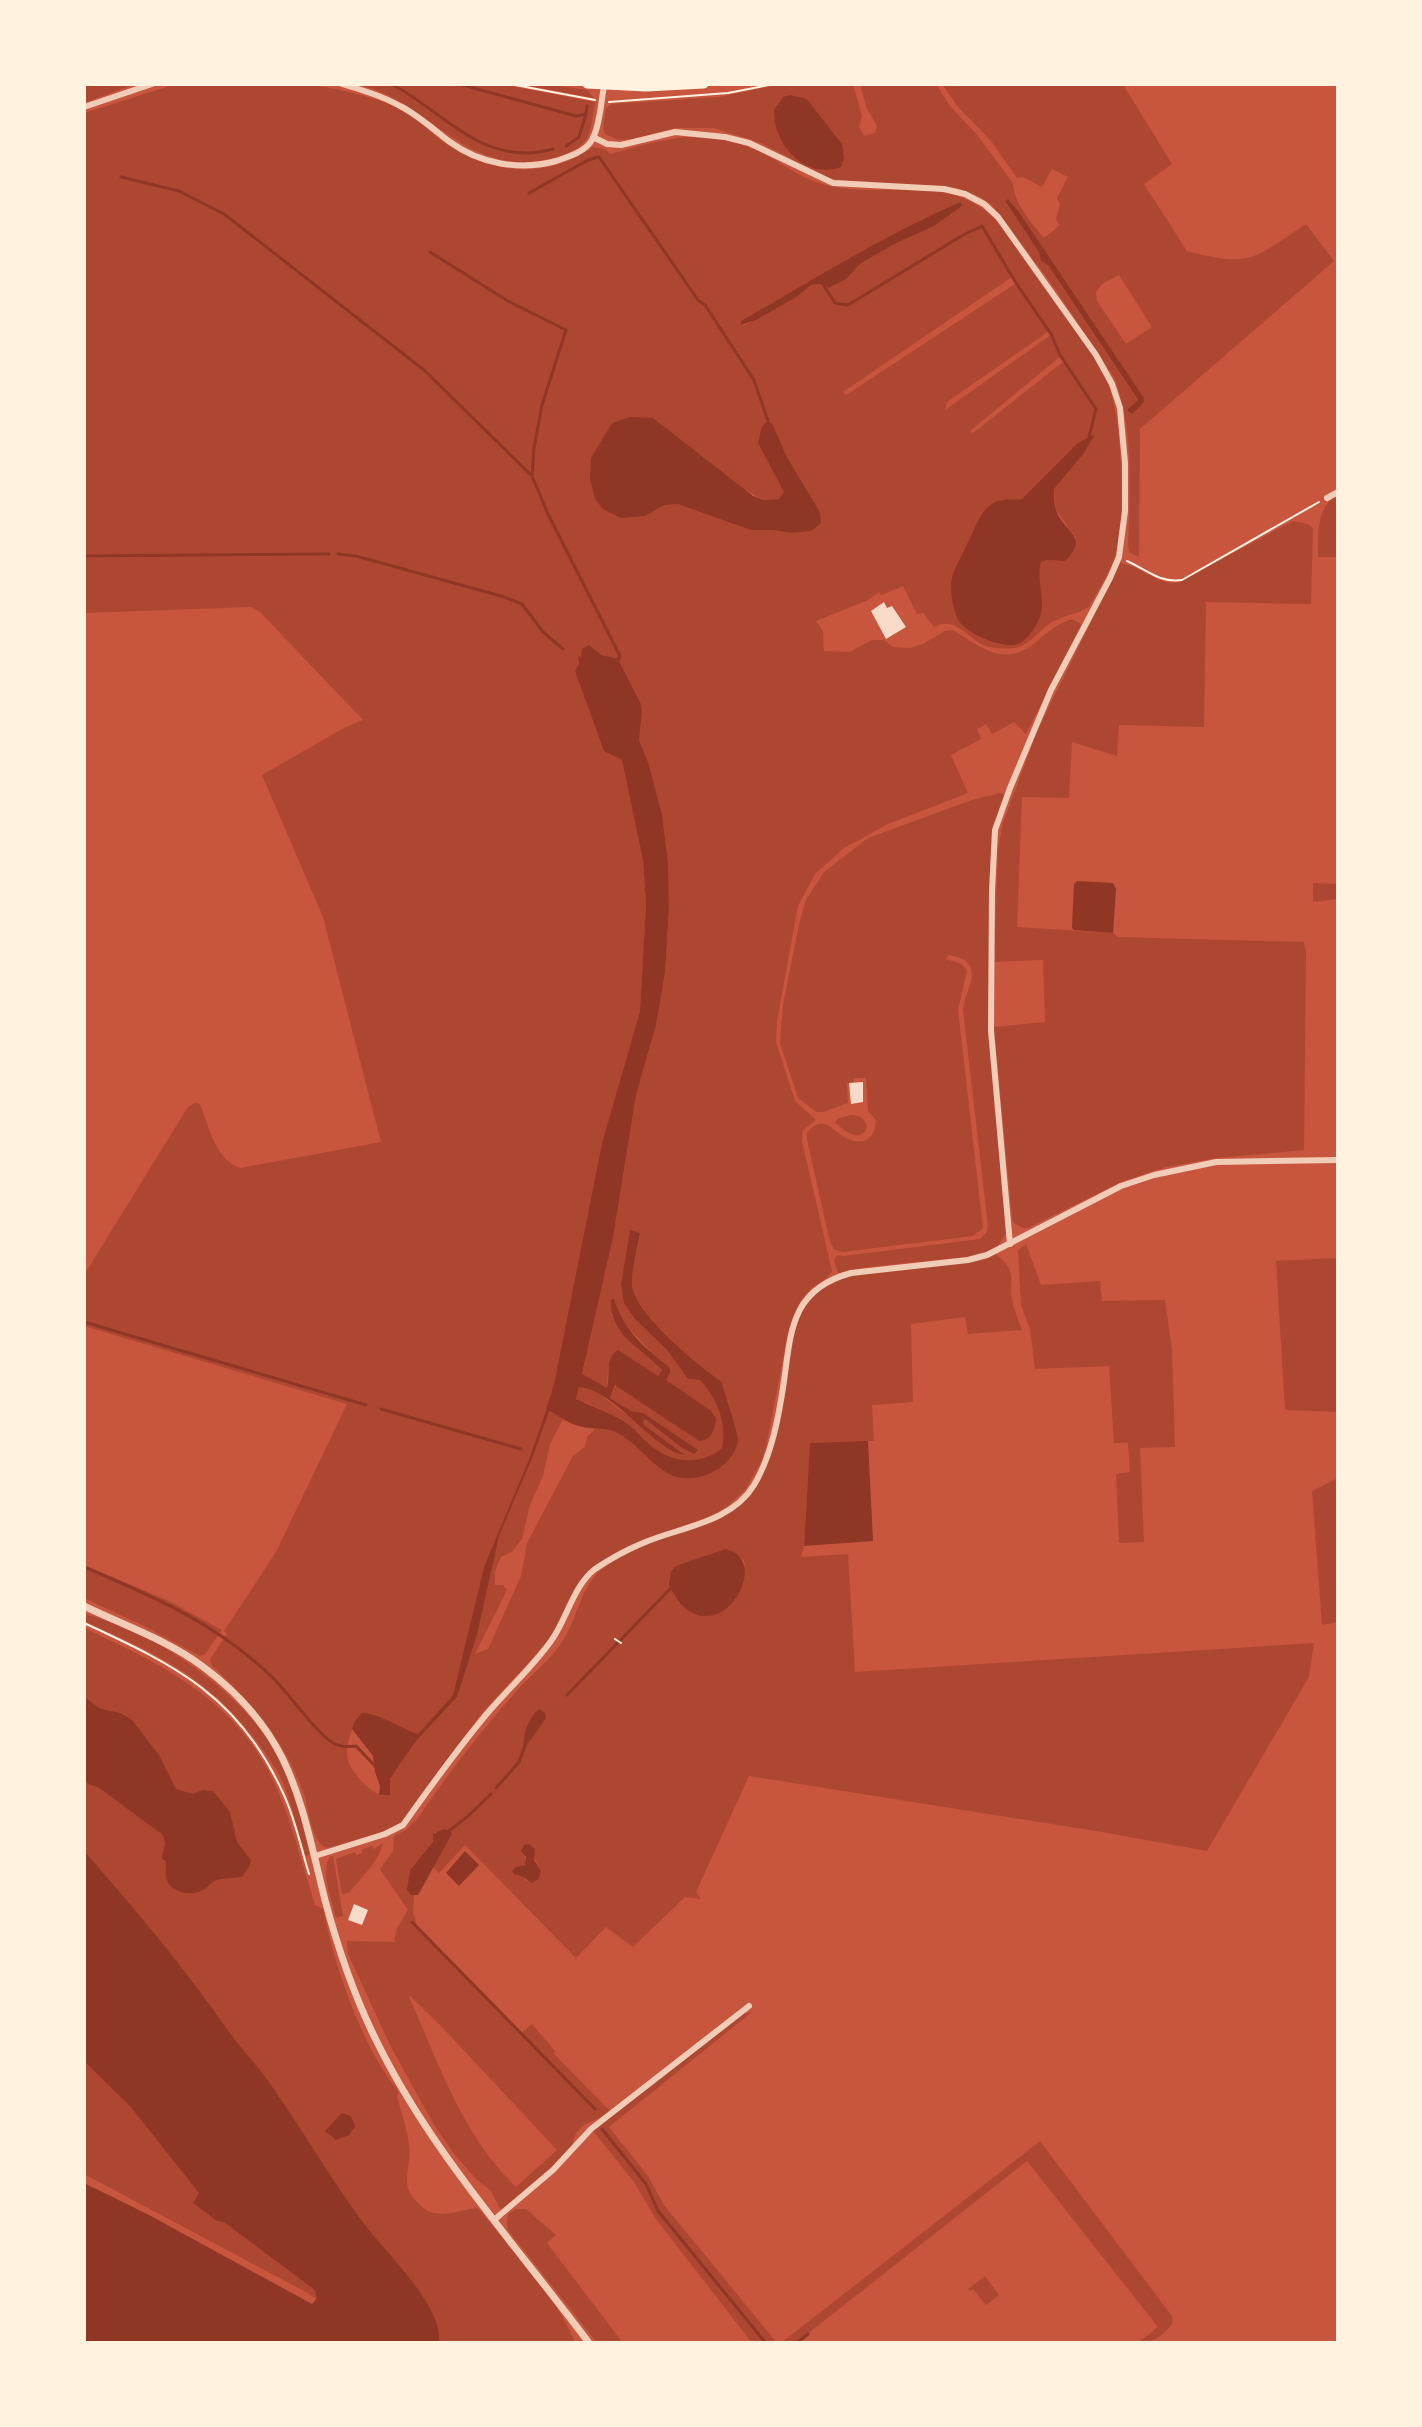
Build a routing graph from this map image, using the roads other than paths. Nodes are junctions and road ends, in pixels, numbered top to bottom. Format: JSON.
{"nodes":[{"id":1,"x":152,"y":84,"type":"edge"},
{"id":2,"x":342,"y":84,"type":"edge"},
{"id":3,"x":587,"y":84,"type":"edge"},
{"id":4,"x":704,"y":84,"type":"edge"},
{"id":5,"x":604,"y":86,"type":"edge"},
{"id":6,"x":84,"y":107,"type":"edge"},
{"id":7,"x":593,"y":137,"type":"junction"},
{"id":8,"x":1338,"y":492,"type":"edge"},
{"id":9,"x":1327,"y":498,"type":"road end"},
{"id":10,"x":1338,"y":1160,"type":"edge"},
{"id":11,"x":1010,"y":1244,"type":"junction"},
{"id":12,"x":84,"y":1606,"type":"edge"},
{"id":13,"x":315,"y":1856,"type":"junction"},
{"id":14,"x":749,"y":2006,"type":"dead end"},
{"id":15,"x":494,"y":2220,"type":"junction"},
{"id":16,"x":589,"y":2343,"type":"edge"}],
"edges":[{"from":1,"to":6,"type":"street"},
{"from":2,"to":7,"type":"street"},
{"from":3,"to":5,"type":"main road"},
{"from":4,"to":5,"type":"main road"},
{"from":5,"to":7,"type":"street"},
{"from":7,"to":11,"type":"street"},
{"from":8,"to":9,"type":"street"},
{"from":10,"to":11,"type":"street"},
{"from":11,"to":13,"type":"street"},
{"from":12,"to":13,"type":"street"},
{"from":13,"to":15,"type":"street"},
{"from":14,"to":15,"type":"street"},
{"from":15,"to":16,"type":"street"}]}
